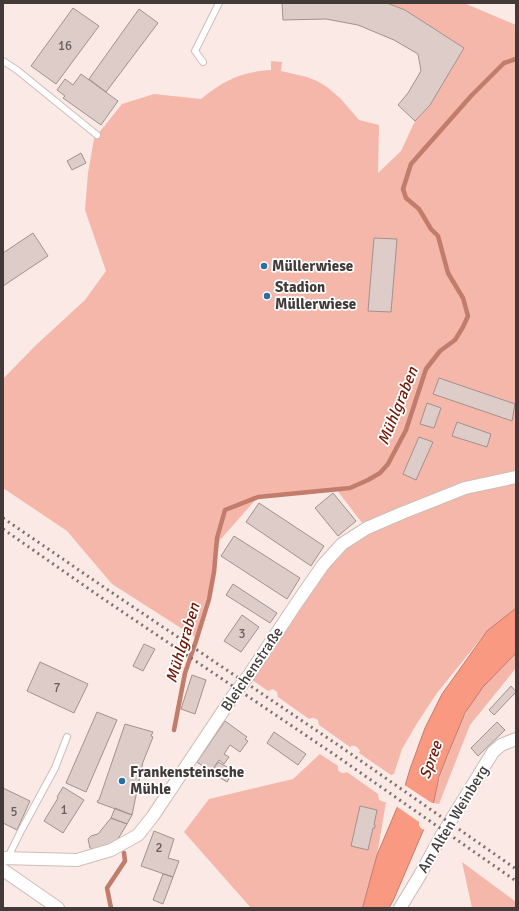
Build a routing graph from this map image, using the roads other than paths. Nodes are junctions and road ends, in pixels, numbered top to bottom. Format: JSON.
{"nodes":[{"id":1,"x":219,"y":3,"type":"edge"},
{"id":2,"x":3,"y":60,"type":"edge"},
{"id":3,"x":203,"y":62,"type":"dead end"},
{"id":4,"x":98,"y":135,"type":"dead end"},
{"id":5,"x":516,"y":477,"type":"edge"},
{"id":6,"x":67,"y":738,"type":"dead end"},
{"id":7,"x":516,"y":739,"type":"edge"},
{"id":8,"x":6,"y":858,"type":"edge"},
{"id":9,"x":3,"y":870,"type":"edge"},
{"id":10,"x":58,"y":908,"type":"edge"},
{"id":11,"x":400,"y":908,"type":"edge"}],
"edges":[{"from":1,"to":3,"type":"lane"},
{"from":2,"to":4,"type":"lane"},
{"from":5,"to":8,"type":"street","name":"Bleichenstraße"},
{"from":6,"to":8,"type":"lane"},
{"from":7,"to":11,"type":"street","name":"Am Alten Weinberg"},
{"from":9,"to":10,"type":"street"}]}
